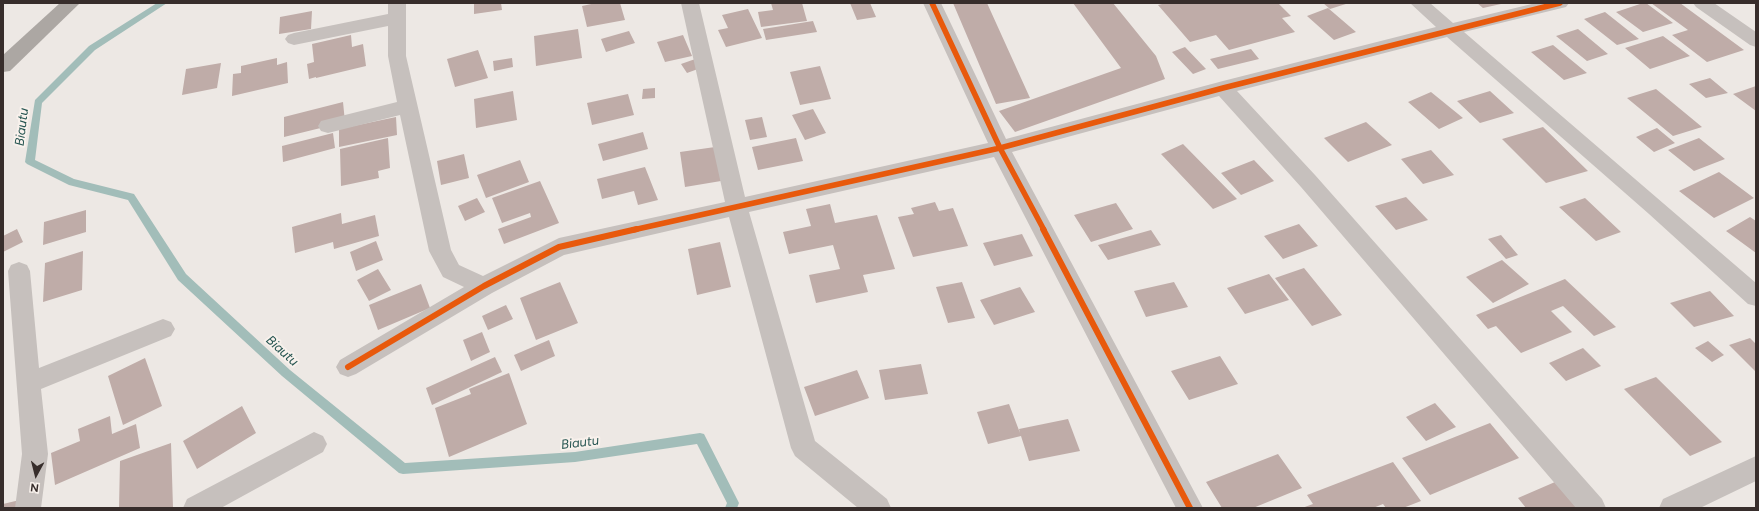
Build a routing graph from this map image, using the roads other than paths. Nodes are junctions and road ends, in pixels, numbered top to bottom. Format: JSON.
{"nodes":[{"id":1,"x":71,"y":3,"type":"edge"},
{"id":2,"x":690,"y":3,"type":"edge"},
{"id":3,"x":932,"y":3,"type":"edge"},
{"id":4,"x":1419,"y":3,"type":"edge"},
{"id":5,"x":1560,"y":3,"type":"edge"},
{"id":6,"x":1702,"y":3,"type":"edge"},
{"id":7,"x":397,"y":11,"type":"edge"},
{"id":8,"x":1449,"y":30,"type":"junction"},
{"id":9,"x":294,"y":39,"type":"dead end"},
{"id":10,"x":1756,"y":41,"type":"edge"},
{"id":11,"x":3,"y":66,"type":"edge"},
{"id":12,"x":1223,"y":88,"type":"junction"},
{"id":13,"x":408,"y":106,"type":"junction"},
{"id":14,"x":328,"y":126,"type":"dead end"},
{"id":15,"x":1000,"y":148,"type":"junction"},
{"id":16,"x":737,"y":207,"type":"junction"},
{"id":17,"x":19,"y":271,"type":"dead end"},
{"id":18,"x":484,"y":286,"type":"junction"},
{"id":19,"x":1756,"y":297,"type":"edge"},
{"id":20,"x":163,"y":329,"type":"dead end"},
{"id":21,"x":348,"y":367,"type":"dead end"},
{"id":22,"x":30,"y":383,"type":"junction"},
{"id":23,"x":314,"y":444,"type":"dead end"},
{"id":24,"x":1756,"y":468,"type":"edge"},
{"id":25,"x":28,"y":508,"type":"edge"},
{"id":26,"x":196,"y":508,"type":"edge"},
{"id":27,"x":878,"y":508,"type":"edge"},
{"id":28,"x":1190,"y":508,"type":"edge"},
{"id":29,"x":1593,"y":508,"type":"edge"},
{"id":30,"x":1672,"y":508,"type":"edge"}],
"edges":[{"from":1,"to":11,"type":"highway"},
{"from":2,"to":16,"type":"street"},
{"from":3,"to":15,"type":"street"},
{"from":4,"to":8,"type":"street"},
{"from":5,"to":8,"type":"street"},
{"from":6,"to":10,"type":"street"},
{"from":7,"to":9,"type":"street"},
{"from":7,"to":13,"type":"street"},
{"from":8,"to":12,"type":"street"},
{"from":8,"to":19,"type":"street"},
{"from":12,"to":15,"type":"street"},
{"from":12,"to":29,"type":"street"},
{"from":13,"to":14,"type":"street"},
{"from":13,"to":18,"type":"street"},
{"from":15,"to":16,"type":"street"},
{"from":15,"to":28,"type":"street"},
{"from":16,"to":18,"type":"street"},
{"from":16,"to":27,"type":"street"},
{"from":17,"to":22,"type":"street"},
{"from":18,"to":21,"type":"street"},
{"from":20,"to":22,"type":"street"},
{"from":22,"to":25,"type":"street"},
{"from":23,"to":26,"type":"street"},
{"from":24,"to":30,"type":"street"}]}
